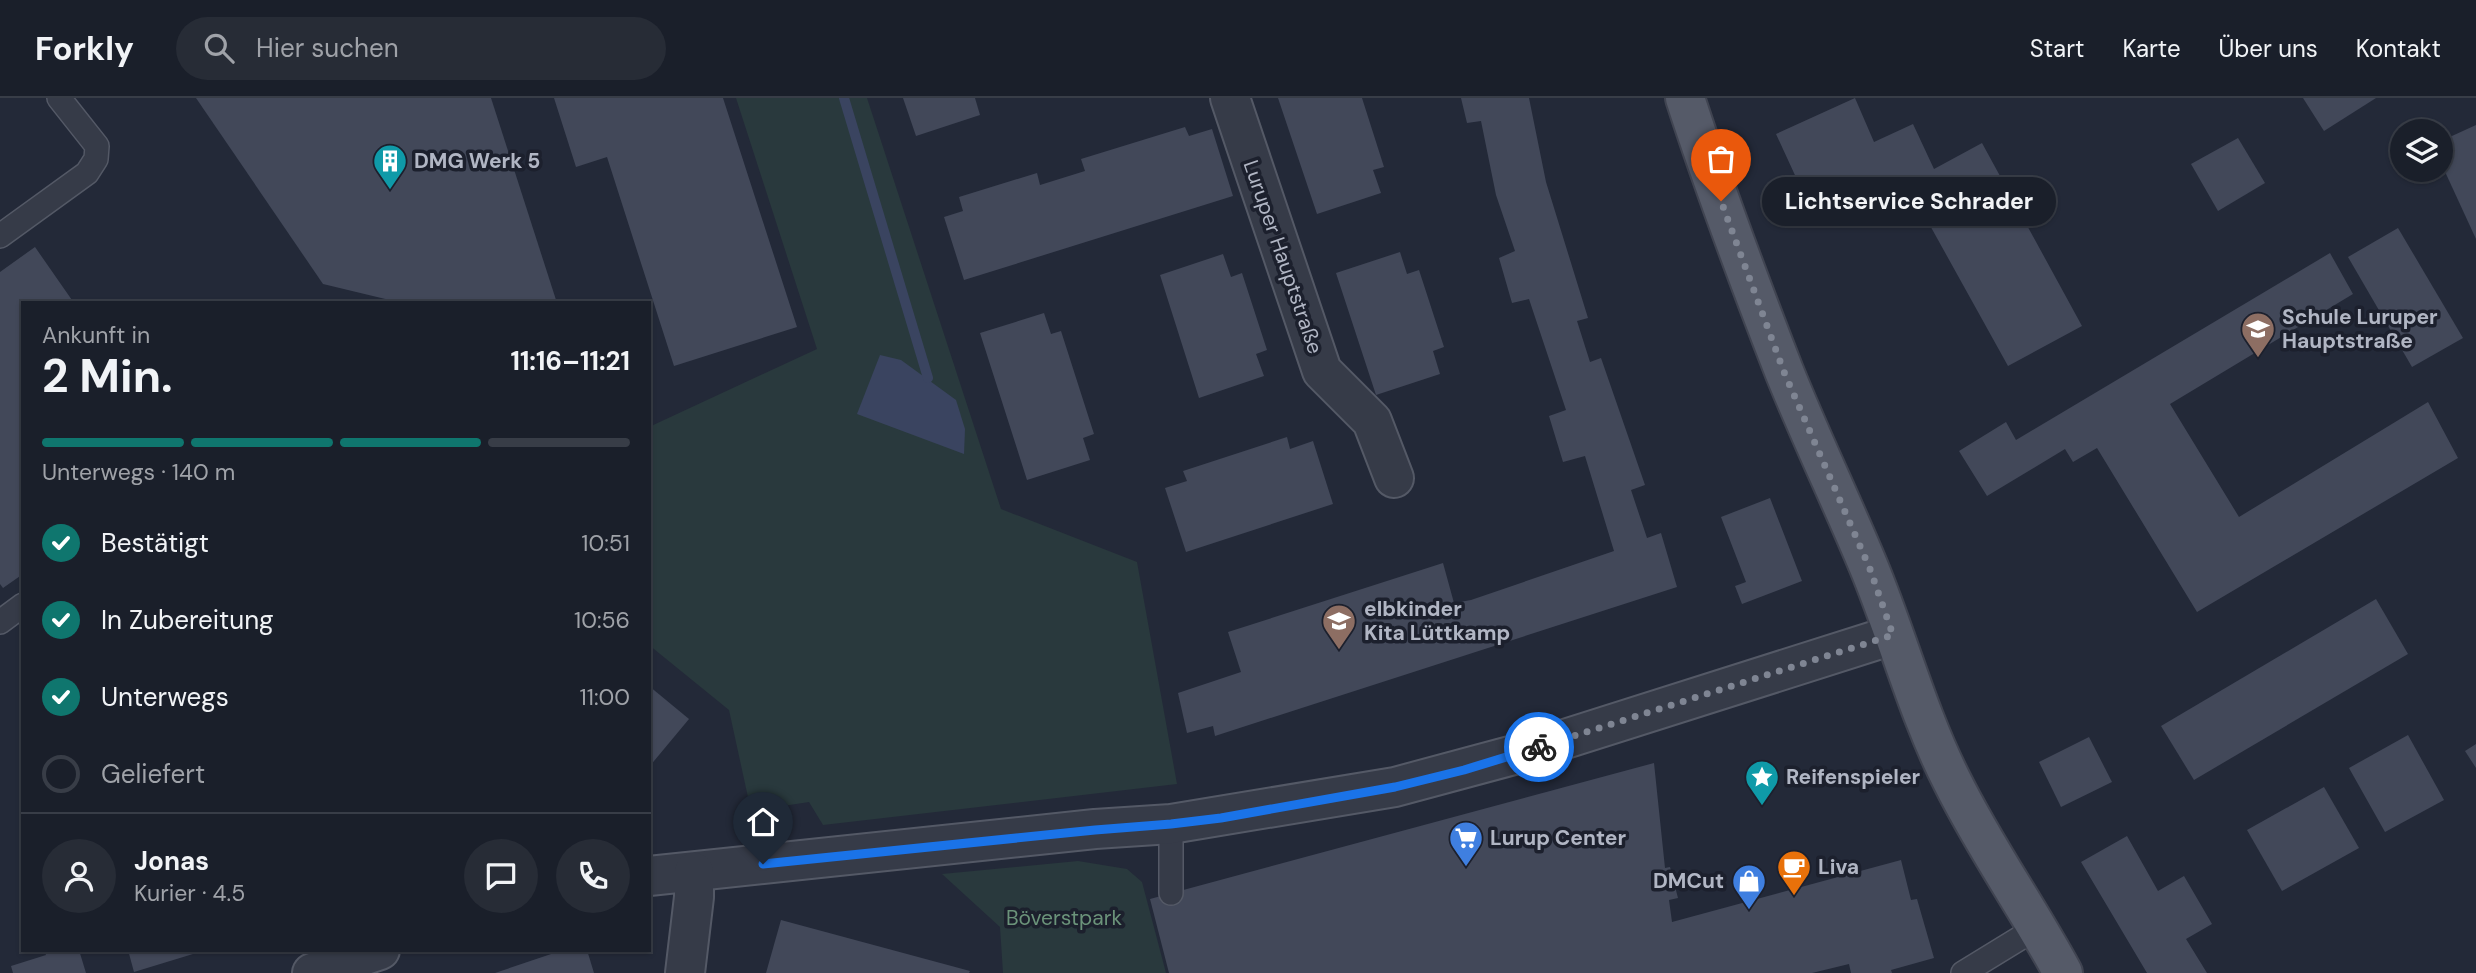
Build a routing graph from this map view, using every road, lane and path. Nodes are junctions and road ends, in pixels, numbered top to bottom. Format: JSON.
{"nodes":[{"id":1,"x":59,"y":98,"type":"edge"},
{"id":2,"x":1230,"y":98,"type":"edge"},
{"id":3,"x":1685,"y":98,"type":"edge"},
{"id":4,"x":0,"y":236,"type":"edge"},
{"id":5,"x":1394,"y":478,"type":"dead end"},
{"id":6,"x":21,"y":607,"type":"edge"},
{"id":7,"x":0,"y":622,"type":"edge"},
{"id":8,"x":1893,"y":635,"type":"junction"},
{"id":9,"x":1171,"y":824,"type":"junction"},
{"id":10,"x":694,"y":872,"type":"junction"},
{"id":11,"x":651,"y":876,"type":"edge"},
{"id":12,"x":1171,"y":893,"type":"dead end"},
{"id":13,"x":2038,"y":927,"type":"junction"},
{"id":14,"x":374,"y":952,"type":"edge"},
{"id":15,"x":312,"y":973,"type":"edge"},
{"id":16,"x":685,"y":973,"type":"edge"},
{"id":17,"x":1963,"y":973,"type":"edge"},
{"id":18,"x":2063,"y":973,"type":"edge"}],
"edges":[{"from":1,"to":4,"type":"lane"},
{"from":2,"to":5,"type":"street","name":"Luruper Hauptstraße"},
{"from":3,"to":8,"type":"main road"},
{"from":6,"to":7,"type":"lane"},
{"from":8,"to":9,"type":"street"},
{"from":8,"to":13,"type":"main road"},
{"from":9,"to":10,"type":"street"},
{"from":9,"to":12,"type":"lane"},
{"from":10,"to":11,"type":"street"},
{"from":10,"to":16,"type":"street"},
{"from":13,"to":17,"type":"lane"},
{"from":13,"to":18,"type":"main road"},
{"from":14,"to":15,"type":"street"}]}
